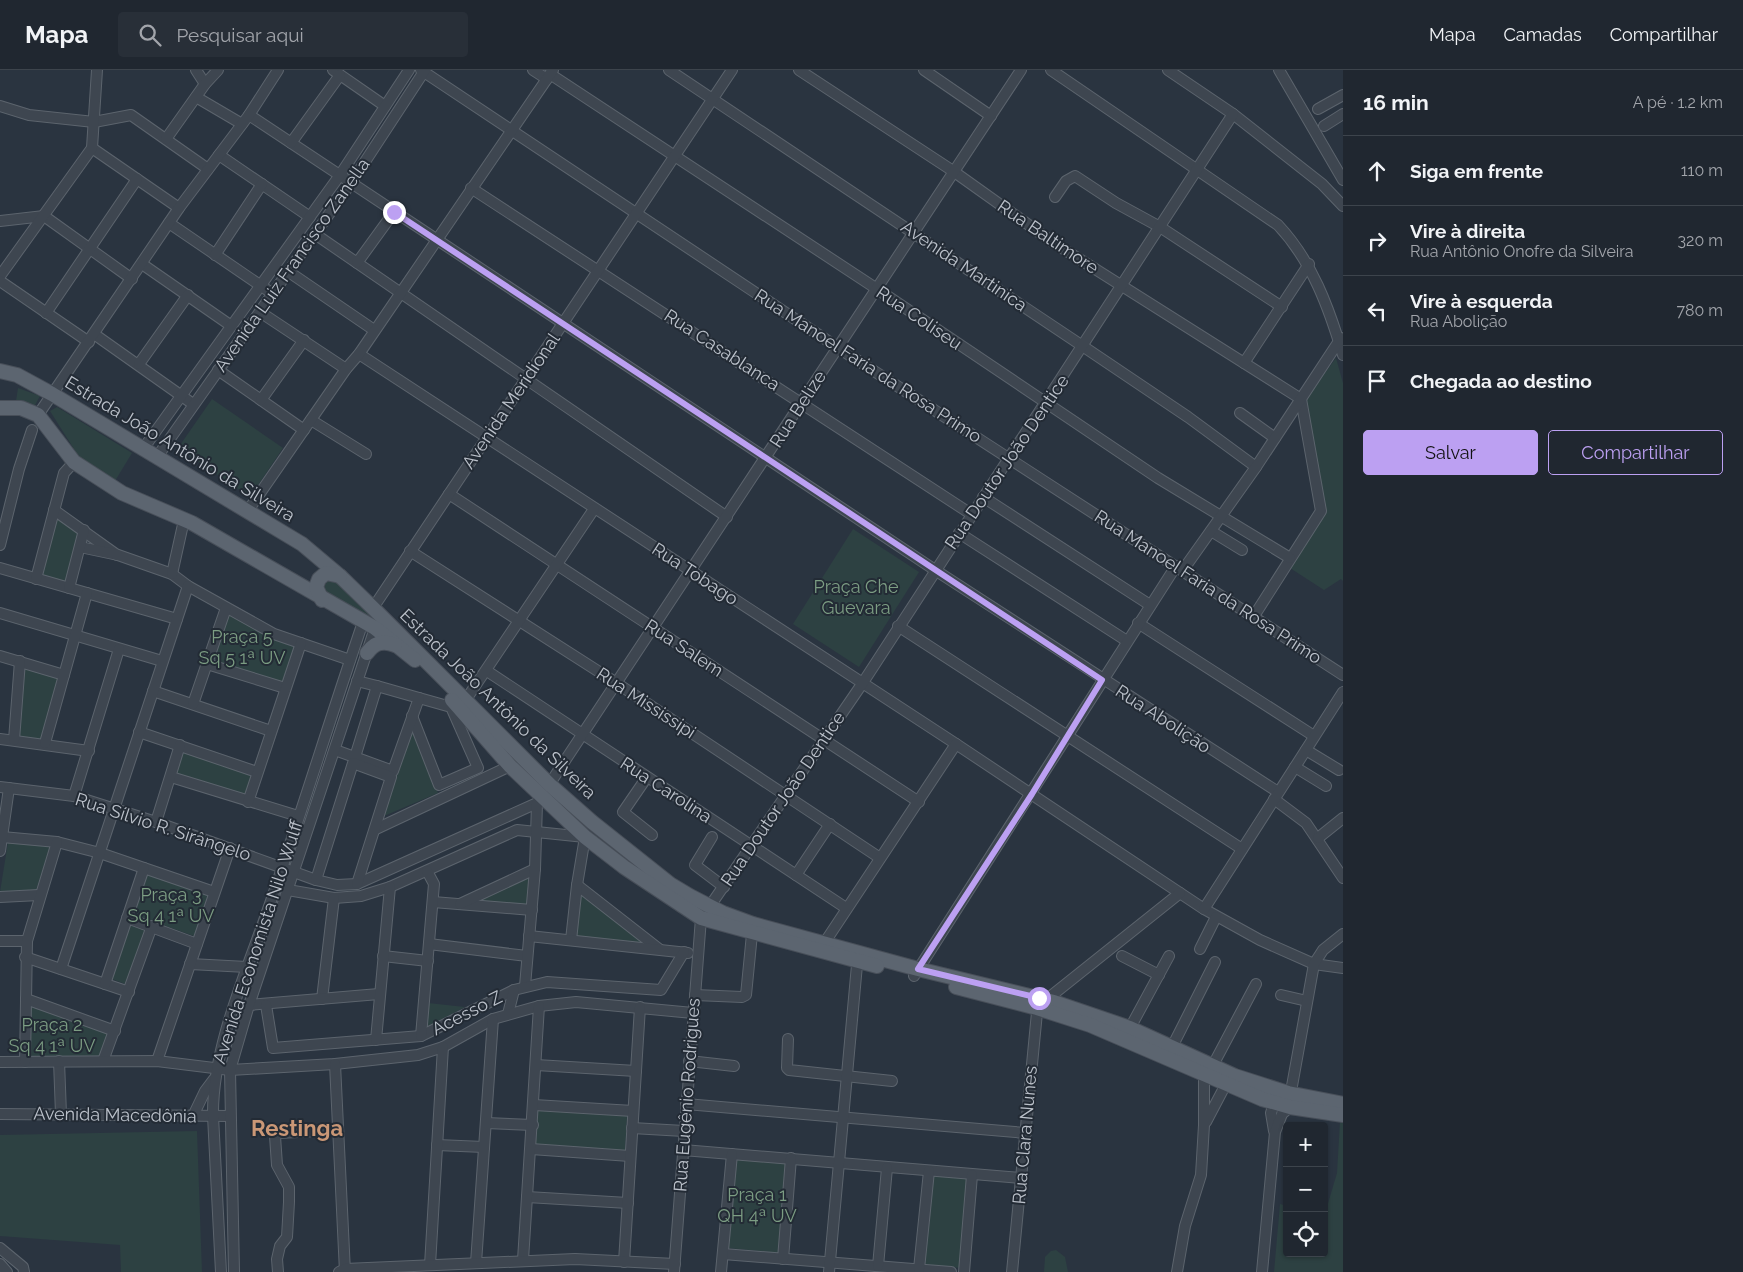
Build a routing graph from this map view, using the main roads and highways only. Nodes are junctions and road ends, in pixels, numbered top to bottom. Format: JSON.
{"nodes":[{"id":1,"x":0,"y":371,"type":"edge"},
{"id":2,"x":0,"y":408,"type":"edge"},
{"id":3,"x":340,"y":576,"type":"junction"},
{"id":4,"x":322,"y":600,"type":"junction"},
{"id":5,"x":373,"y":608,"type":"junction"},
{"id":6,"x":369,"y":625,"type":"junction"},
{"id":7,"x":395,"y":645,"type":"junction"},
{"id":8,"x":367,"y":653,"type":"road end"},
{"id":9,"x":457,"y":703,"type":"junction"},
{"id":10,"x":543,"y":801,"type":"junction"},
{"id":11,"x":592,"y":822,"type":"junction"},
{"id":12,"x":690,"y":896,"type":"junction"},
{"id":13,"x":701,"y":918,"type":"junction"},
{"id":14,"x":802,"y":942,"type":"junction"},
{"id":15,"x":1040,"y":1002,"type":"junction"},
{"id":16,"x":1208,"y":1071,"type":"junction"},
{"id":17,"x":1304,"y":1096,"type":"junction"},
{"id":18,"x":1289,"y":1100,"type":"junction"},
{"id":19,"x":1274,"y":1103,"type":"junction"},
{"id":20,"x":1343,"y":1104,"type":"edge"},
{"id":21,"x":1343,"y":1115,"type":"edge"}],
"edges":[{"from":1,"to":3,"type":"main road","name":"Estrada João Antônio da Silveira"},
{"from":2,"to":4,"type":"main road","name":"Estrada João Antônio da Silveira"},
{"from":3,"to":4,"type":"main road"},
{"from":3,"to":5,"type":"main road","name":"Estrada João Antônio da Silveira"},
{"from":4,"to":6,"type":"main road","name":"Estrada João Antônio da Silveira"},
{"from":5,"to":6,"type":"main road"},
{"from":5,"to":9,"type":"main road","name":"Estrada João Antônio da Silveira"},
{"from":6,"to":7,"type":"main road","name":"Estrada João Antônio da Silveira"},
{"from":7,"to":8,"type":"main road"},
{"from":7,"to":9,"type":"main road","name":"Estrada João Antônio da Silveira"},
{"from":9,"to":10,"type":"main road","name":"Estrada João Antônio da Silveira"},
{"from":9,"to":11,"type":"main road","name":"Estrada João Antônio da Silveira"},
{"from":10,"to":11,"type":"main road"},
{"from":10,"to":13,"type":"main road","name":"Estrada João Antônio da Silveira"},
{"from":11,"to":12,"type":"main road","name":"Estrada João Antônio da Silveira"},
{"from":12,"to":13,"type":"main road"},
{"from":12,"to":14,"type":"main road","name":"Estrada João Antônio da Silveira"},
{"from":13,"to":14,"type":"main road","name":"Estrada João Antônio da Silveira"},
{"from":14,"to":15,"type":"main road","name":"Estrada João Antônio da Silveira"},
{"from":15,"to":16,"type":"main road","name":"Estrada João Antônio da Silveira"},
{"from":15,"to":16,"type":"main road","name":"Estrada João Antônio da Silveira"},
{"from":16,"to":18,"type":"main road","name":"Estrada João Antônio da Silveira"},
{"from":16,"to":19,"type":"main road","name":"Estrada João Antônio da Silveira"},
{"from":17,"to":18,"type":"main road","name":"Estrada João Antônio da Silveira"},
{"from":17,"to":19,"type":"main road"},
{"from":17,"to":20,"type":"main road","name":"Estrada João Antônio da Silveira"},
{"from":18,"to":19,"type":"main road","name":"Estrada João Antônio da Silveira"},
{"from":18,"to":21,"type":"main road","name":"Estrada João Antônio da Silveira"}]}
